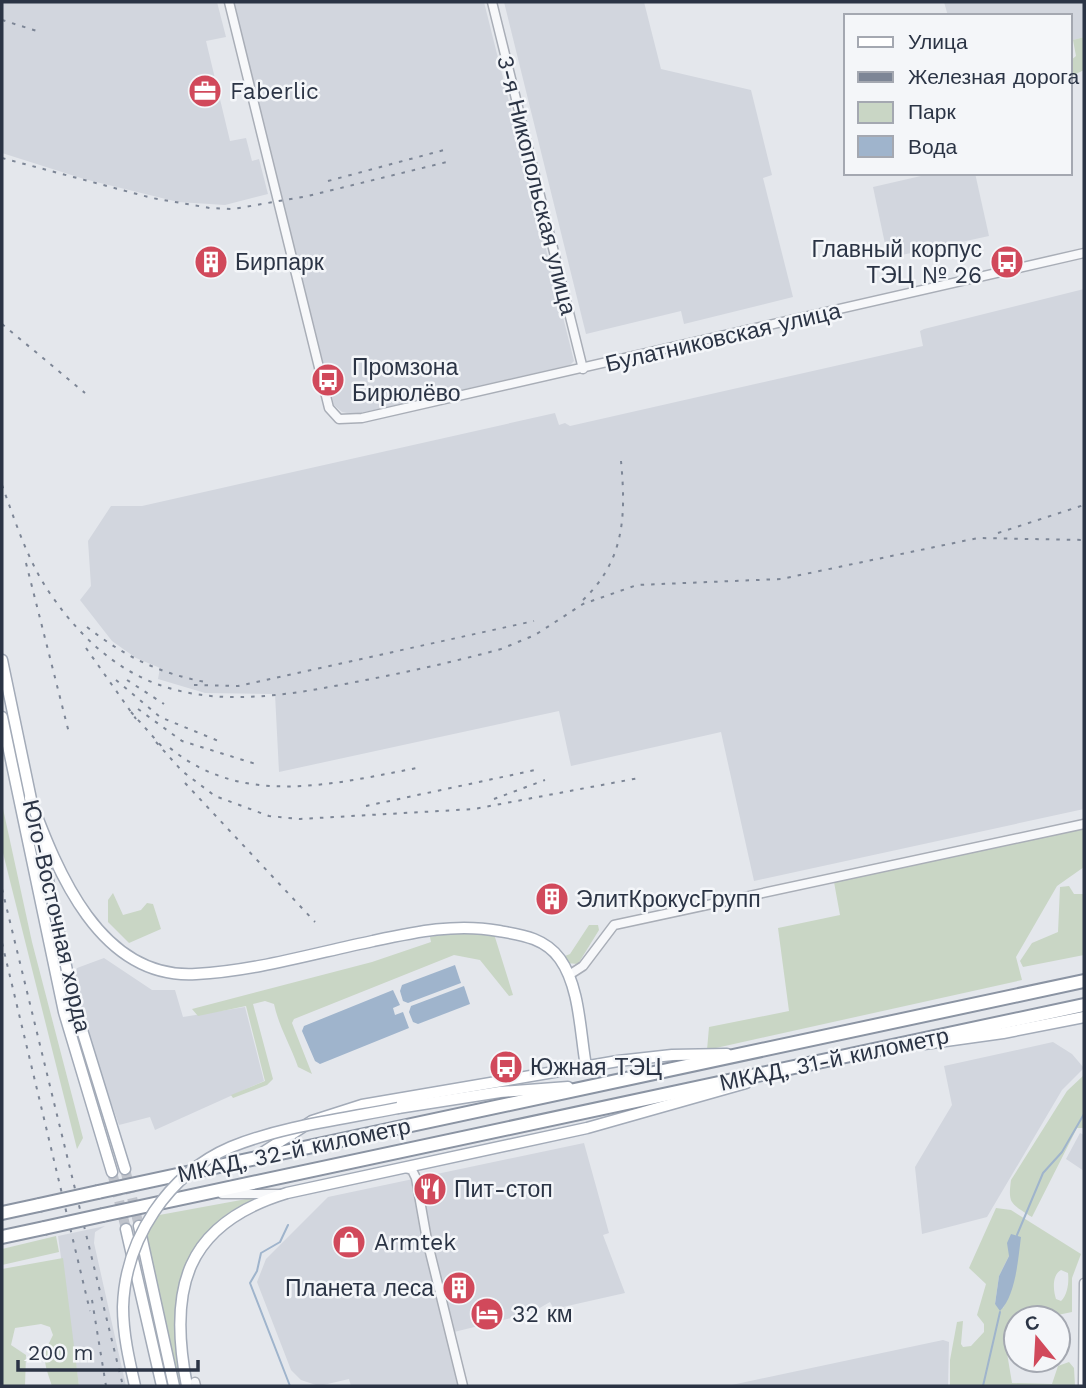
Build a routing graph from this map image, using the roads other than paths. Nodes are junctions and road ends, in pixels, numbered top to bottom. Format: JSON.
{"nodes":[{"id":1,"x":229,"y":2,"type":"edge"},
{"id":2,"x":492,"y":2,"type":"edge"},
{"id":3,"x":1084,"y":253,"type":"edge"},
{"id":4,"x":583,"y":369,"type":"junction"},
{"id":5,"x":2,"y":660,"type":"edge"},
{"id":6,"x":2,"y":716,"type":"edge"},
{"id":7,"x":30,"y":798,"type":"junction"},
{"id":8,"x":1084,"y":824,"type":"edge"},
{"id":9,"x":569,"y":975,"type":"junction"},
{"id":10,"x":1084,"y":981,"type":"edge"},
{"id":11,"x":1084,"y":1005,"type":"edge"},
{"id":12,"x":1084,"y":1017,"type":"edge"},
{"id":13,"x":885,"y":1048,"type":"junction"},
{"id":14,"x":749,"y":1053,"type":"junction"},
{"id":15,"x":845,"y":1056,"type":"junction"},
{"id":16,"x":586,"y":1066,"type":"junction"},
{"id":17,"x":586,"y":1087,"type":"junction"},
{"id":18,"x":584,"y":1112,"type":"joint"},
{"id":19,"x":241,"y":1162,"type":"junction"},
{"id":20,"x":432,"y":1162,"type":"junction"},
{"id":21,"x":125,"y":1168,"type":"tunnel mouth"},
{"id":22,"x":405,"y":1168,"type":"junction"},
{"id":23,"x":111,"y":1172,"type":"tunnel mouth"},
{"id":24,"x":418,"y":1186,"type":"junction"},
{"id":25,"x":198,"y":1194,"type":"junction"},
{"id":26,"x":286,"y":1194,"type":"junction"},
{"id":27,"x":2,"y":1213,"type":"edge"},
{"id":28,"x":139,"y":1226,"type":"tunnel mouth"},
{"id":29,"x":126,"y":1229,"type":"tunnel mouth"},
{"id":30,"x":2,"y":1237,"type":"edge"},
{"id":31,"x":1084,"y":1283,"type":"edge"},
{"id":32,"x":193,"y":1385,"type":"edge"},
{"id":33,"x":135,"y":1386,"type":"edge"},
{"id":34,"x":162,"y":1386,"type":"edge"},
{"id":35,"x":174,"y":1386,"type":"edge"},
{"id":36,"x":463,"y":1386,"type":"edge"},
{"id":37,"x":1083,"y":1386,"type":"edge"}],
"edges":[{"from":1,"to":4,"type":"street","name":"Булатниковская улица"},
{"from":2,"to":4,"type":"street","name":"3-я Никопольская улица"},
{"from":3,"to":4,"type":"street","name":"Булатниковская улица"},
{"from":5,"to":7,"type":"main road","name":"Юго-Восточная хорда"},
{"from":6,"to":23,"type":"main road","name":"Юго-Восточная хорда"},
{"from":7,"to":9,"type":"main road"},
{"from":7,"to":21,"type":"main road","name":"Юго-Восточная хорда"},
{"from":8,"to":9,"type":"street"},
{"from":9,"to":16,"type":"main road"},
{"from":10,"to":14,"type":"highway","name":"МКАД, 31-й километр"},
{"from":11,"to":13,"type":"highway","name":"МКАД, 31-й километр"},
{"from":12,"to":13,"type":"main road"},
{"from":13,"to":15,"type":"highway","name":"МКАД, 31-й километр"},
{"from":14,"to":16,"type":"main road"},
{"from":14,"to":17,"type":"highway","name":"МКАД, 31-й километр"},
{"from":15,"to":18,"type":"highway","name":"МКАД, 31-й километр"},
{"from":15,"to":20,"type":"main road"},
{"from":16,"to":19,"type":"main road"},
{"from":17,"to":19,"type":"highway","name":"МКАД, 32-й километр"},
{"from":17,"to":33,"type":"main road","bridge":true},
{"from":18,"to":25,"type":"highway","name":"МКАД, 32-й километр"},
{"from":19,"to":27,"type":"highway","name":"МКАД, 32-й километр","bridge":true},
{"from":20,"to":22,"type":"main road"},
{"from":20,"to":24,"type":"street"},
{"from":22,"to":24,"type":"street"},
{"from":22,"to":26,"type":"main road"},
{"from":24,"to":36,"type":"street"},
{"from":25,"to":26,"type":"street"},
{"from":25,"to":30,"type":"highway","name":"МКАД, 32-й километр","bridge":true},
{"from":26,"to":32,"type":"main road"},
{"from":28,"to":35,"type":"main road"},
{"from":29,"to":34,"type":"main road"},
{"from":31,"to":37,"type":"street"}]}
